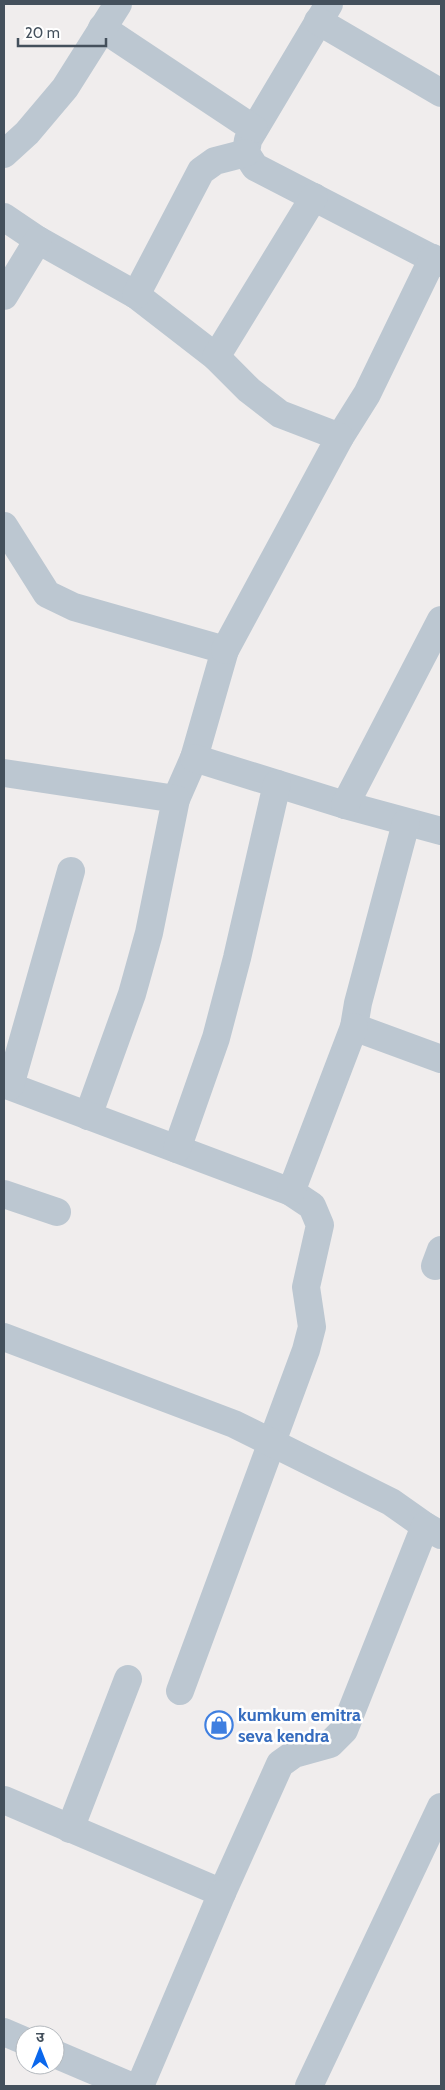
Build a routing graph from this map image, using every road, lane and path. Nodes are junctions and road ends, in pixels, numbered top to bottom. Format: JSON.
{"nodes":[{"id":1,"x":118,"y":4,"type":"edge"},
{"id":2,"x":323,"y":12,"type":"edge"},
{"id":3,"x":102,"y":28,"type":"junction"},
{"id":4,"x":441,"y":93,"type":"edge"},
{"id":5,"x":250,"y":141,"type":"junction"},
{"id":6,"x":4,"y":154,"type":"edge"},
{"id":7,"x":314,"y":197,"type":"junction"},
{"id":8,"x":4,"y":217,"type":"edge"},
{"id":9,"x":38,"y":240,"type":"junction"},
{"id":10,"x":437,"y":260,"type":"edge"},
{"id":11,"x":136,"y":295,"type":"junction"},
{"id":12,"x":4,"y":296,"type":"edge"},
{"id":13,"x":216,"y":356,"type":"junction"},
{"id":14,"x":340,"y":437,"type":"junction"},
{"id":15,"x":4,"y":526,"type":"edge"},
{"id":16,"x":441,"y":620,"type":"edge"},
{"id":17,"x":225,"y":650,"type":"junction"},
{"id":18,"x":194,"y":758,"type":"junction"},
{"id":19,"x":4,"y":773,"type":"edge"},
{"id":20,"x":277,"y":784,"type":"junction"},
{"id":21,"x":176,"y":799,"type":"junction"},
{"id":22,"x":345,"y":805,"type":"junction"},
{"id":23,"x":406,"y":823,"type":"junction"},
{"id":24,"x":441,"y":832,"type":"edge"},
{"id":25,"x":71,"y":871,"type":"dead end"},
{"id":26,"x":354,"y":1027,"type":"junction"},
{"id":27,"x":441,"y":1059,"type":"edge"},
{"id":28,"x":7,"y":1085,"type":"edge"},
{"id":29,"x":88,"y":1116,"type":"junction"},
{"id":30,"x":178,"y":1149,"type":"junction"},
{"id":31,"x":291,"y":1192,"type":"junction"},
{"id":32,"x":4,"y":1194,"type":"edge"},
{"id":33,"x":57,"y":1212,"type":"dead end"},
{"id":34,"x":4,"y":1338,"type":"edge"},
{"id":35,"x":272,"y":1444,"type":"junction"},
{"id":36,"x":433,"y":1530,"type":"edge"},
{"id":37,"x":128,"y":1679,"type":"dead end"},
{"id":38,"x":180,"y":1691,"type":"dead end"},
{"id":39,"x":4,"y":1800,"type":"edge"},
{"id":40,"x":441,"y":1807,"type":"edge"},
{"id":41,"x":70,"y":1829,"type":"junction"},
{"id":42,"x":222,"y":1893,"type":"junction"},
{"id":43,"x":65,"y":2058,"type":"edge"},
{"id":44,"x":130,"y":2086,"type":"edge"},
{"id":45,"x":140,"y":2086,"type":"edge"},
{"id":46,"x":309,"y":2086,"type":"edge"}],
"edges":[{"from":1,"to":3,"type":"street"},
{"from":2,"to":4,"type":"street"},
{"from":2,"to":5,"type":"street"},
{"from":3,"to":5,"type":"street"},
{"from":3,"to":6,"type":"street"},
{"from":5,"to":7,"type":"street"},
{"from":5,"to":11,"type":"street"},
{"from":7,"to":10,"type":"street"},
{"from":7,"to":13,"type":"street"},
{"from":8,"to":9,"type":"street"},
{"from":9,"to":11,"type":"street"},
{"from":9,"to":12,"type":"street"},
{"from":10,"to":14,"type":"street"},
{"from":11,"to":13,"type":"street"},
{"from":13,"to":14,"type":"street"},
{"from":14,"to":17,"type":"street"},
{"from":15,"to":17,"type":"street"},
{"from":16,"to":22,"type":"street"},
{"from":17,"to":18,"type":"street"},
{"from":18,"to":20,"type":"street"},
{"from":18,"to":21,"type":"street"},
{"from":19,"to":21,"type":"street"},
{"from":20,"to":22,"type":"street"},
{"from":20,"to":30,"type":"street"},
{"from":21,"to":29,"type":"street"},
{"from":22,"to":23,"type":"street"},
{"from":23,"to":24,"type":"street"},
{"from":23,"to":26,"type":"street"},
{"from":25,"to":28,"type":"street"},
{"from":26,"to":27,"type":"street"},
{"from":26,"to":31,"type":"street"},
{"from":28,"to":29,"type":"street"},
{"from":29,"to":30,"type":"street"},
{"from":30,"to":31,"type":"street"},
{"from":31,"to":35,"type":"street"},
{"from":32,"to":33,"type":"street"},
{"from":34,"to":35,"type":"street"},
{"from":35,"to":36,"type":"street"},
{"from":35,"to":38,"type":"street"},
{"from":36,"to":42,"type":"street"},
{"from":37,"to":41,"type":"street"},
{"from":39,"to":41,"type":"street"},
{"from":40,"to":46,"type":"street"},
{"from":41,"to":42,"type":"street"},
{"from":42,"to":45,"type":"street"},
{"from":43,"to":44,"type":"street"}]}
